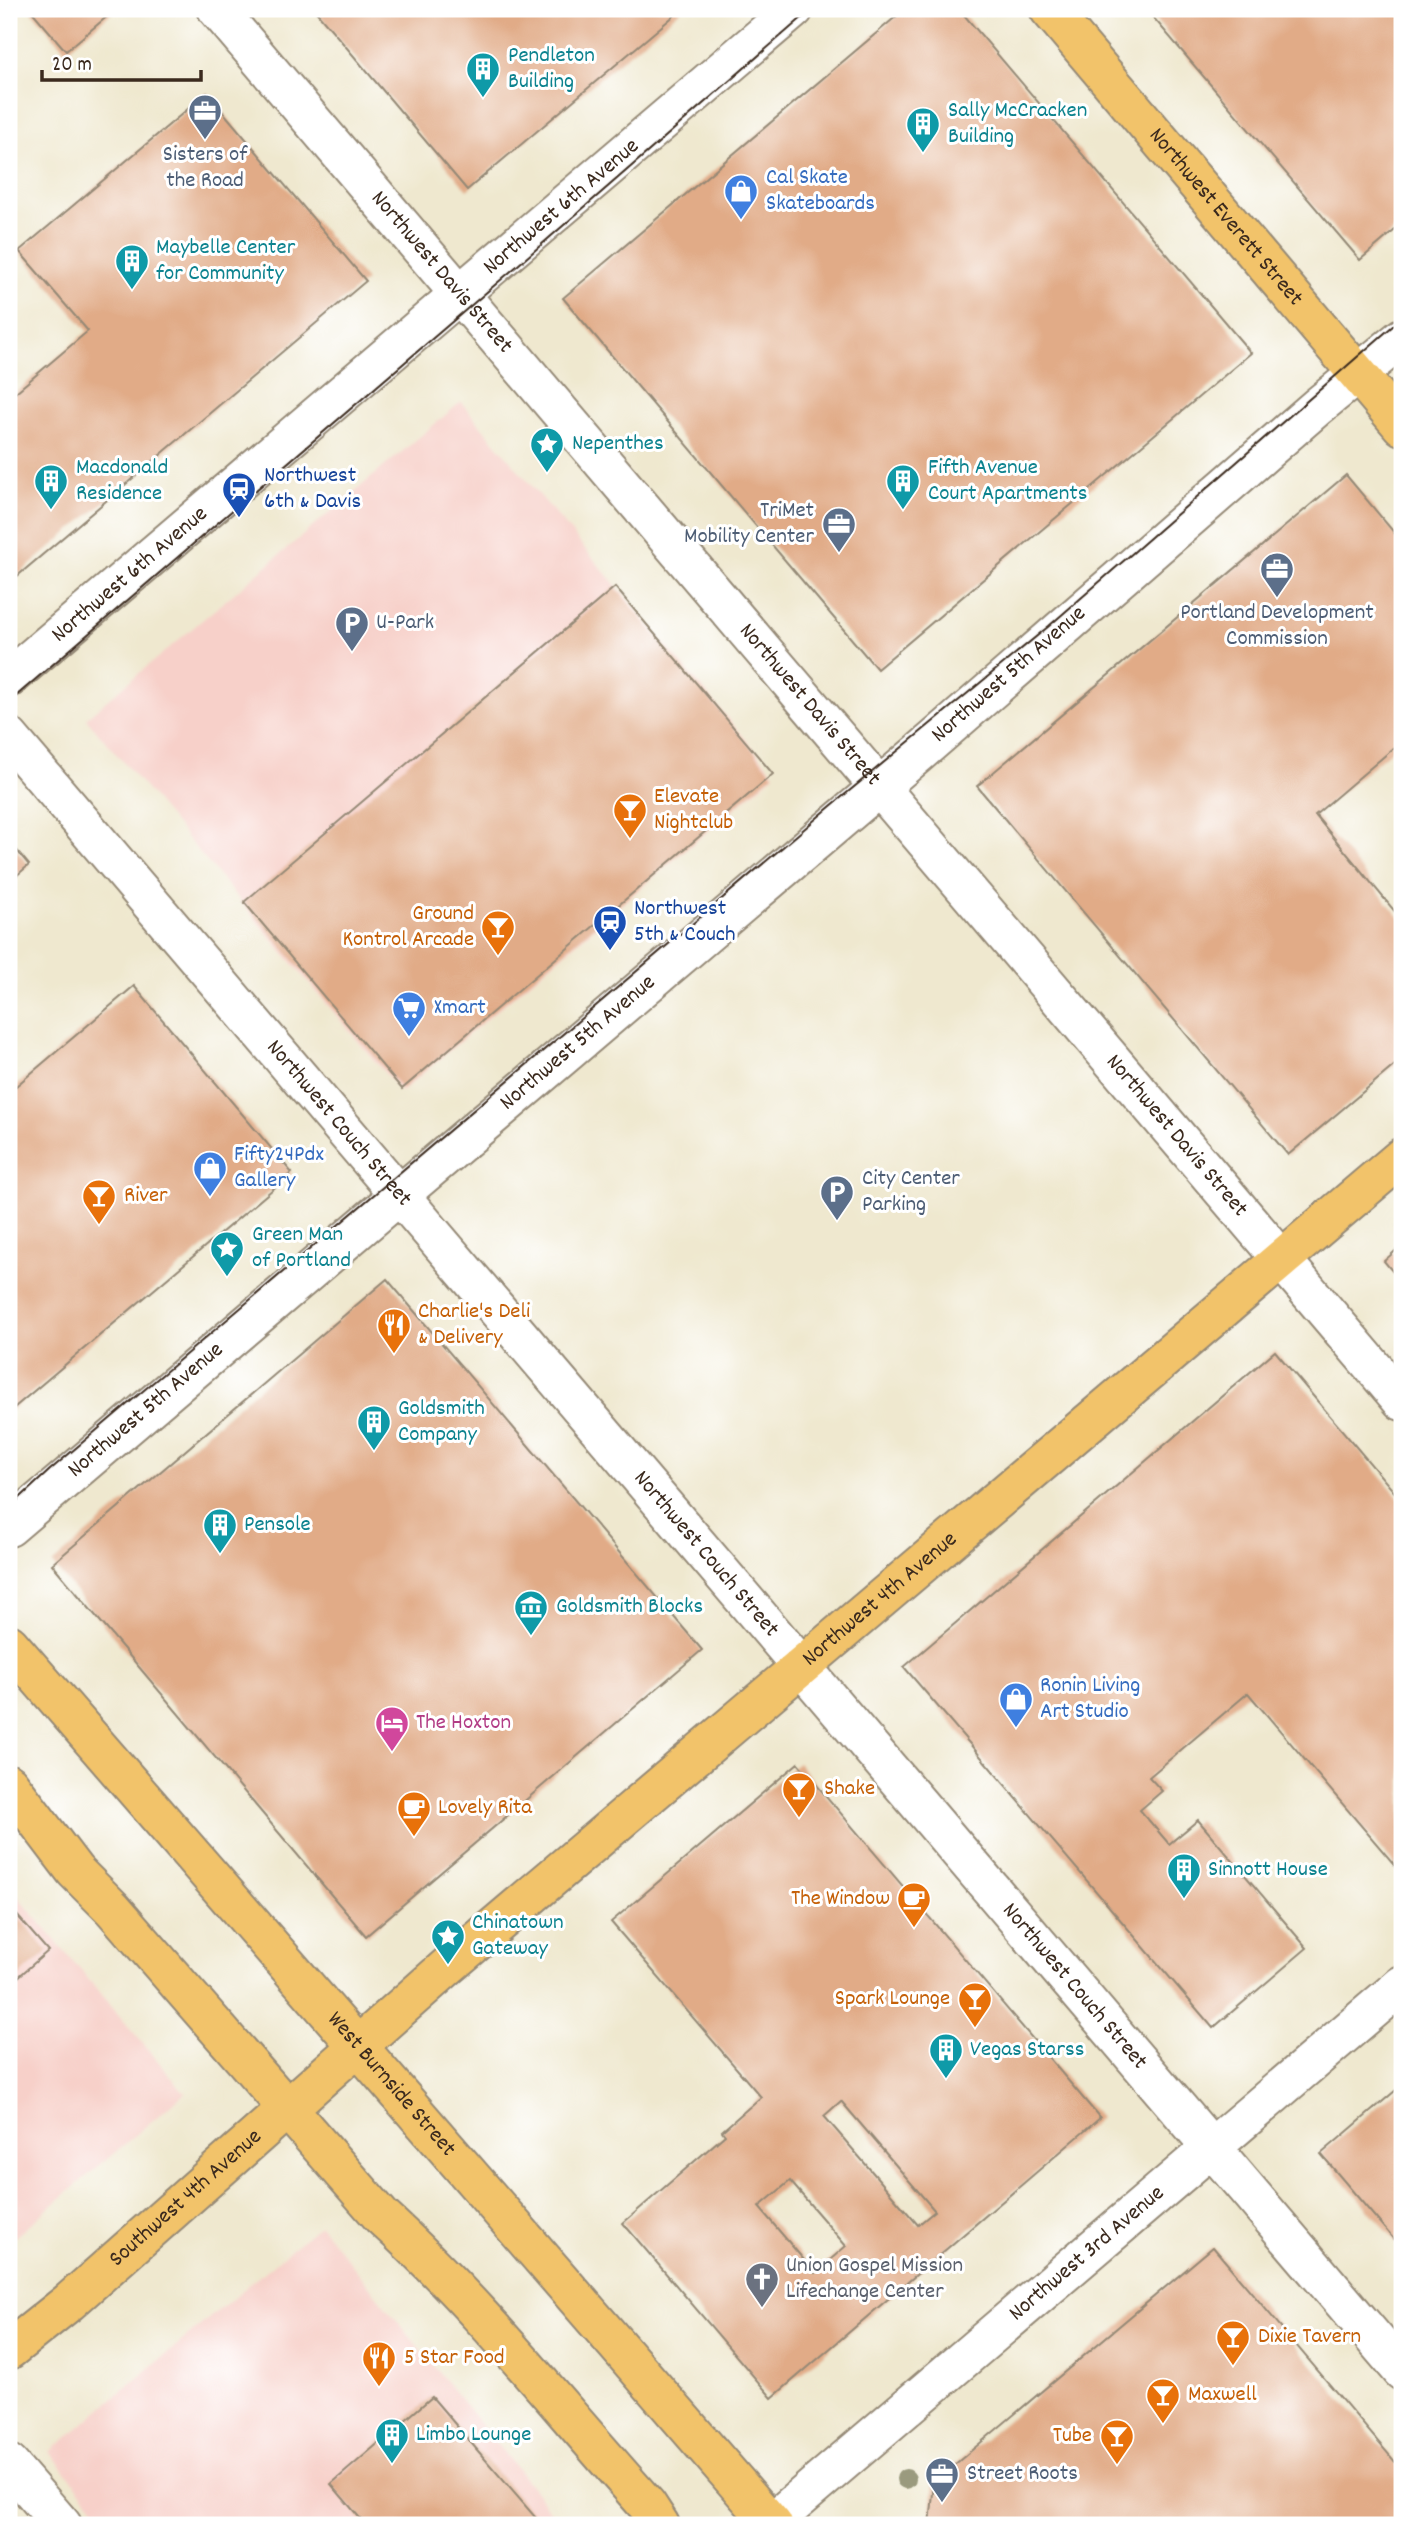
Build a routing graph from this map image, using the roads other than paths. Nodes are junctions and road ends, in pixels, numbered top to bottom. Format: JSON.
{"nodes":[{"id":1,"x":217,"y":9,"type":"edge"},
{"id":2,"x":794,"y":9,"type":"edge"},
{"id":3,"x":1049,"y":9,"type":"edge"},
{"id":4,"x":460,"y":296,"type":"junction"},
{"id":5,"x":1402,"y":338,"type":"edge"},
{"id":6,"x":1359,"y":375,"type":"junction"},
{"id":7,"x":1402,"y":426,"type":"edge"},
{"id":8,"x":9,"y":678,"type":"edge"},
{"id":9,"x":9,"y":737,"type":"edge"},
{"id":10,"x":879,"y":786,"type":"junction"},
{"id":11,"x":1402,"y":1157,"type":"edge"},
{"id":12,"x":397,"y":1193,"type":"junction"},
{"id":13,"x":1283,"y":1259,"type":"junction"},
{"id":14,"x":1402,"y":1401,"type":"edge"},
{"id":15,"x":9,"y":1527,"type":"edge"},
{"id":16,"x":9,"y":1644,"type":"edge"},
{"id":17,"x":802,"y":1666,"type":"junction"},
{"id":18,"x":9,"y":1784,"type":"edge"},
{"id":19,"x":1402,"y":1985,"type":"edge"},
{"id":20,"x":359,"y":2045,"type":"junction"},
{"id":21,"x":286,"y":2109,"type":"junction"},
{"id":22,"x":1213,"y":2148,"type":"junction"},
{"id":23,"x":9,"y":2350,"type":"edge"},
{"id":24,"x":1402,"y":2371,"type":"edge"},
{"id":25,"x":9,"y":2464,"type":"edge"},
{"id":26,"x":62,"y":2525,"type":"edge"},
{"id":27,"x":660,"y":2525,"type":"edge"},
{"id":28,"x":771,"y":2525,"type":"edge"}],
"edges":[{"from":1,"to":4,"type":"street","name":"Northwest Davis Street"},
{"from":2,"to":4,"type":"street","name":"Northwest 6th Avenue"},
{"from":3,"to":6,"type":"main road","name":"Northwest Everett Street"},
{"from":4,"to":8,"type":"street","name":"Northwest 6th Avenue"},
{"from":4,"to":10,"type":"street","name":"Northwest Davis Street"},
{"from":5,"to":6,"type":"street","name":"Northwest 5th Avenue"},
{"from":6,"to":7,"type":"main road","name":"Northwest Everett Street"},
{"from":6,"to":10,"type":"street","name":"Northwest 5th Avenue"},
{"from":9,"to":12,"type":"street","name":"Northwest Couch Street"},
{"from":10,"to":12,"type":"street","name":"Northwest 5th Avenue"},
{"from":10,"to":13,"type":"street","name":"Northwest Davis Street"},
{"from":11,"to":13,"type":"main road","name":"Northwest 4th Avenue"},
{"from":12,"to":15,"type":"street","name":"Northwest 5th Avenue"},
{"from":12,"to":17,"type":"street","name":"Northwest Couch Street"},
{"from":13,"to":14,"type":"street","name":"Northwest Davis Street"},
{"from":13,"to":17,"type":"main road","name":"Northwest 4th Avenue"},
{"from":16,"to":20,"type":"main road","name":"West Burnside Street"},
{"from":17,"to":20,"type":"main road","name":"Northwest 4th Avenue"},
{"from":17,"to":22,"type":"street","name":"Northwest Couch Street"},
{"from":18,"to":21,"type":"main road"},
{"from":19,"to":22,"type":"street","name":"Northwest 3rd Avenue"},
{"from":20,"to":21,"type":"main road","name":"Southwest 4th Avenue"},
{"from":20,"to":28,"type":"main road","name":"West Burnside Street"},
{"from":21,"to":23,"type":"main road","name":"Southwest 4th Avenue"},
{"from":21,"to":27,"type":"main road"},
{"from":22,"to":24,"type":"street","name":"Northwest Couch Street"},
{"from":22,"to":28,"type":"street","name":"Northwest 3rd Avenue"},
{"from":25,"to":26,"type":"street"}]}
